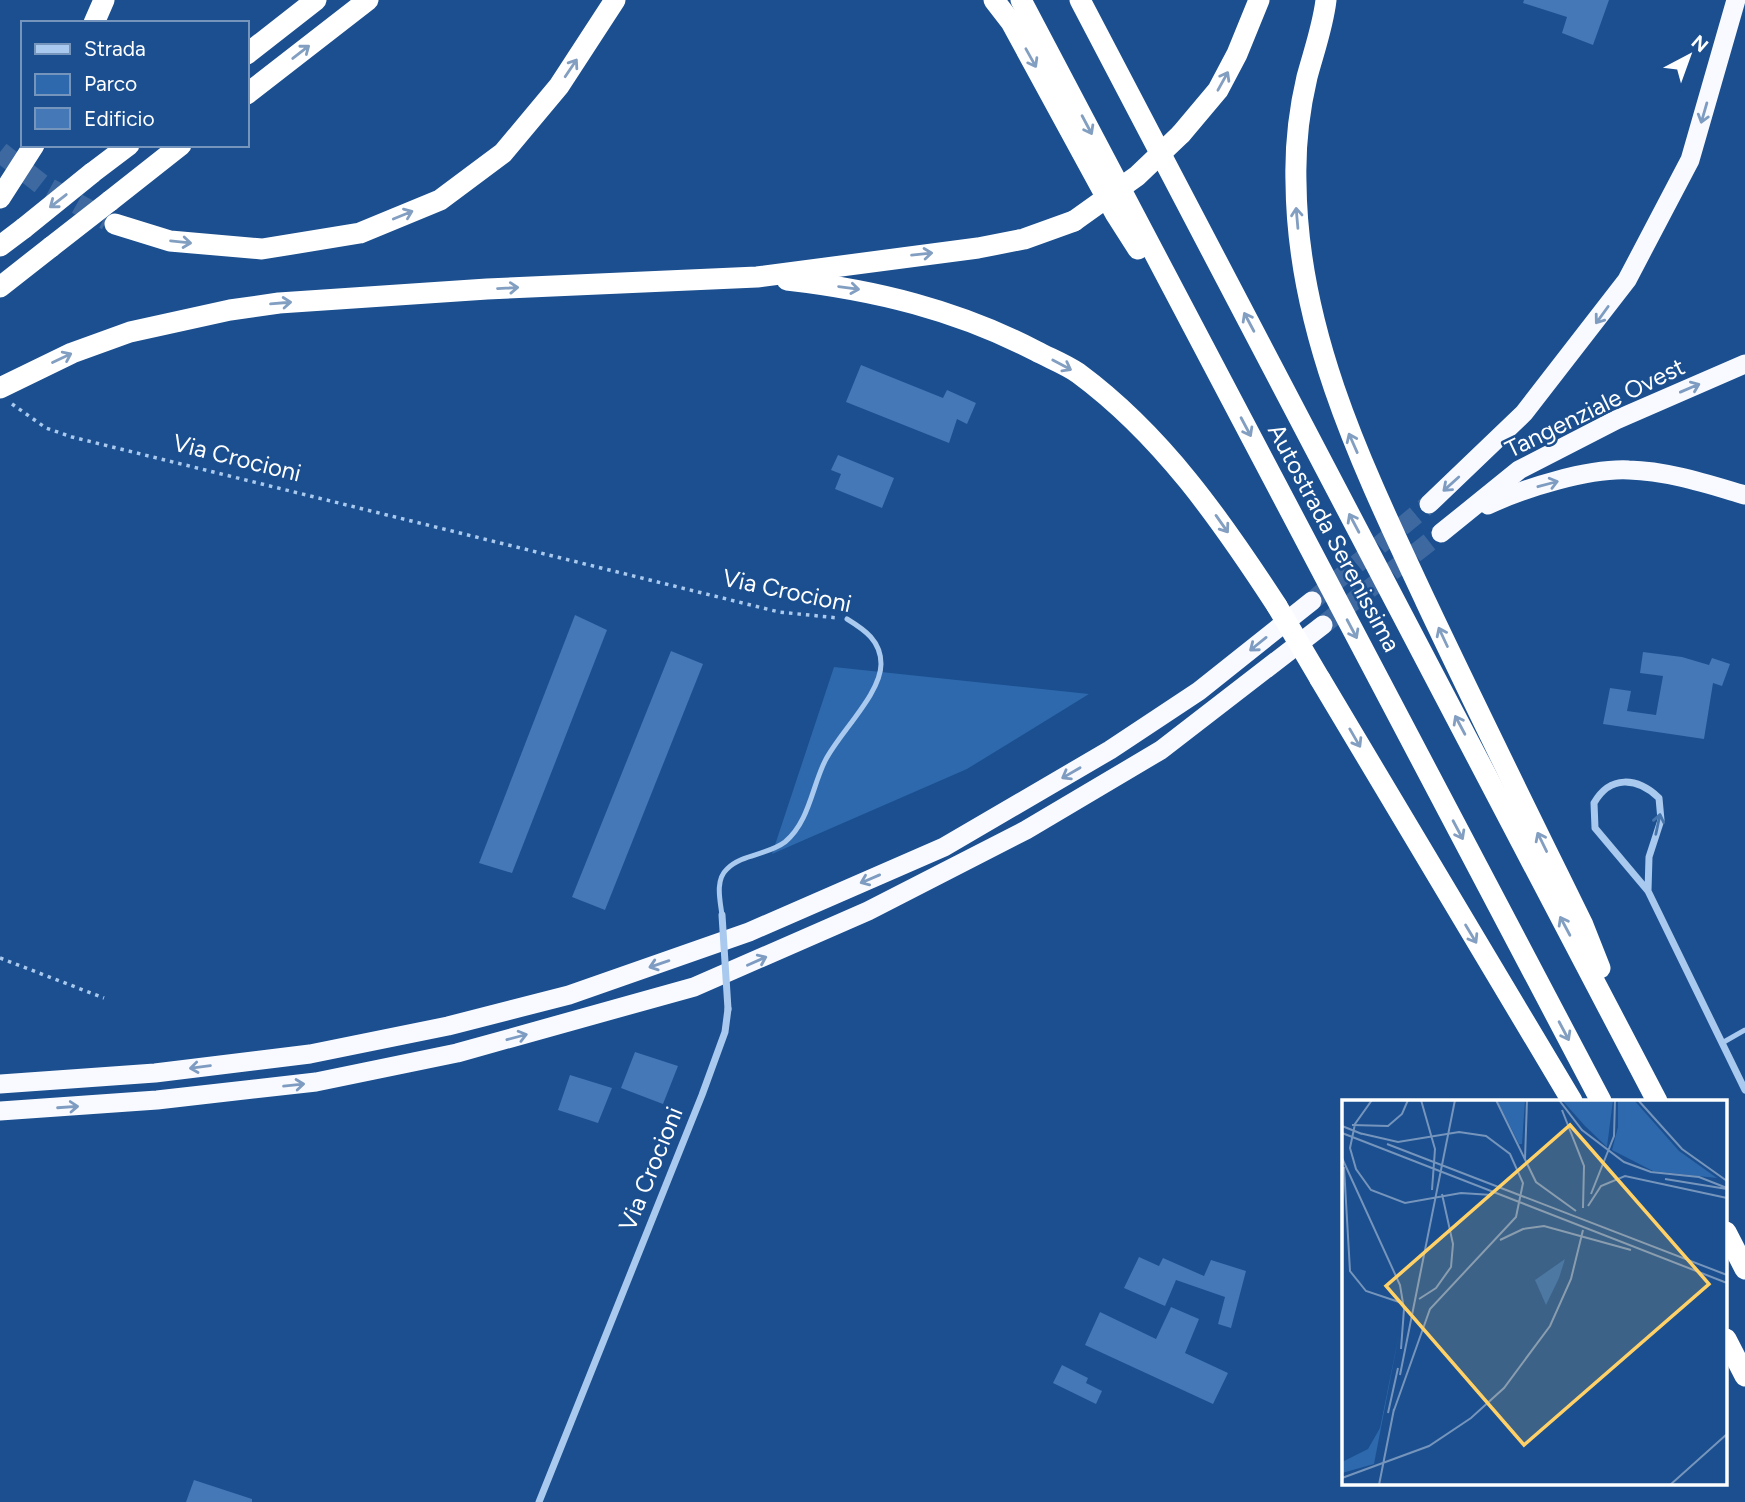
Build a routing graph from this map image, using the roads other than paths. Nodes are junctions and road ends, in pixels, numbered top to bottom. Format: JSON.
{"nodes":[{"id":1,"x":104,"y":0,"type":"edge"},
{"id":2,"x":316,"y":0,"type":"edge"},
{"id":3,"x":368,"y":0,"type":"edge"},
{"id":4,"x":615,"y":0,"type":"edge"},
{"id":5,"x":994,"y":0,"type":"edge"},
{"id":6,"x":1021,"y":0,"type":"edge"},
{"id":7,"x":1080,"y":0,"type":"edge"},
{"id":8,"x":1259,"y":0,"type":"edge"},
{"id":9,"x":1736,"y":0,"type":"edge"},
{"id":10,"x":1327,"y":4,"type":"edge"},
{"id":11,"x":95,"y":21,"type":"edge"},
{"id":12,"x":248,"y":53,"type":"edge"},
{"id":13,"x":248,"y":93,"type":"edge"},
{"id":14,"x":125,"y":147,"type":"edge"},
{"id":15,"x":178,"y":147,"type":"edge"},
{"id":16,"x":30,"y":153,"type":"edge"},
{"id":17,"x":0,"y":198,"type":"edge"},
{"id":18,"x":116,"y":224,"type":"tunnel mouth"},
{"id":19,"x":0,"y":246,"type":"edge"},
{"id":20,"x":757,"y":277,"type":"junction"},
{"id":21,"x":0,"y":287,"type":"edge"},
{"id":22,"x":1745,"y":364,"type":"edge"},
{"id":23,"x":1214,"y":367,"type":"junction"},
{"id":24,"x":1,"y":392,"type":"edge"},
{"id":25,"x":1745,"y":495,"type":"edge"},
{"id":26,"x":1429,"y":505,"type":"tunnel mouth"},
{"id":27,"x":1461,"y":517,"type":"junction"},
{"id":28,"x":1441,"y":533,"type":"tunnel mouth"},
{"id":29,"x":1312,"y":601,"type":"tunnel mouth"},
{"id":30,"x":847,"y":619,"type":"road end"},
{"id":31,"x":1323,"y":625,"type":"tunnel mouth"},
{"id":32,"x":1648,"y":891,"type":"junction"},
{"id":33,"x":722,"y":915,"type":"joint"},
{"id":34,"x":1745,"y":1030,"type":"edge"},
{"id":35,"x":1722,"y":1043,"type":"junction"},
{"id":36,"x":1631,"y":1052,"type":"junction"},
{"id":37,"x":0,"y":1084,"type":"edge"},
{"id":38,"x":1745,"y":1090,"type":"edge"},
{"id":39,"x":1571,"y":1100,"type":"edge"},
{"id":40,"x":1600,"y":1100,"type":"edge"},
{"id":41,"x":1656,"y":1100,"type":"edge"},
{"id":42,"x":0,"y":1111,"type":"edge"},
{"id":43,"x":1728,"y":1236,"type":"edge"},
{"id":44,"x":1745,"y":1269,"type":"edge"},
{"id":45,"x":1728,"y":1343,"type":"edge"},
{"id":46,"x":1745,"y":1376,"type":"edge"},
{"id":47,"x":538,"y":1502,"type":"edge"}],
"edges":[{"from":1,"to":11,"type":"highway"},
{"from":2,"to":12,"type":"highway"},
{"from":13,"to":3,"type":"highway","one_way":true},
{"from":18,"to":4,"type":"highway","one_way":true},
{"from":5,"to":23,"type":"highway","one_way":true},
{"from":6,"to":23,"type":"highway","name":"Autostrada Serenissima","one_way":true},
{"from":36,"to":7,"type":"highway","name":"Autostrada Serenissima","one_way":true},
{"from":20,"to":8,"type":"highway","one_way":true,"bridge":true},
{"from":9,"to":26,"type":"highway","name":"Tangenziale Ovest","one_way":true},
{"from":36,"to":10,"type":"highway","one_way":true},
{"from":14,"to":19,"type":"highway","one_way":true,"bridge":true},
{"from":15,"to":21,"type":"highway","bridge":true},
{"from":16,"to":17,"type":"highway"},
{"from":24,"to":20,"type":"highway","one_way":true},
{"from":20,"to":39,"type":"highway","one_way":true,"bridge":true},
{"from":27,"to":22,"type":"highway","name":"Tangenziale Ovest","one_way":true},
{"from":23,"to":40,"type":"highway","name":"Autostrada Serenissima","one_way":true},
{"from":27,"to":25,"type":"highway","one_way":true},
{"from":27,"to":28,"type":"highway","name":"Tangenziale Ovest"},
{"from":29,"to":37,"type":"highway","one_way":true},
{"from":30,"to":33,"type":"lane","name":"Via Crocioni"},
{"from":42,"to":31,"type":"highway","one_way":true},
{"from":32,"to":32,"type":"street","one_way":true},
{"from":32,"to":35,"type":"street"},
{"from":33,"to":47,"type":"street","name":"Via Crocioni","bridge":true},
{"from":34,"to":35,"type":"lane"},
{"from":35,"to":38,"type":"street"},
{"from":36,"to":41,"type":"highway","name":"Autostrada Serenissima"},
{"from":43,"to":44,"type":"highway"},
{"from":45,"to":46,"type":"highway"}]}
